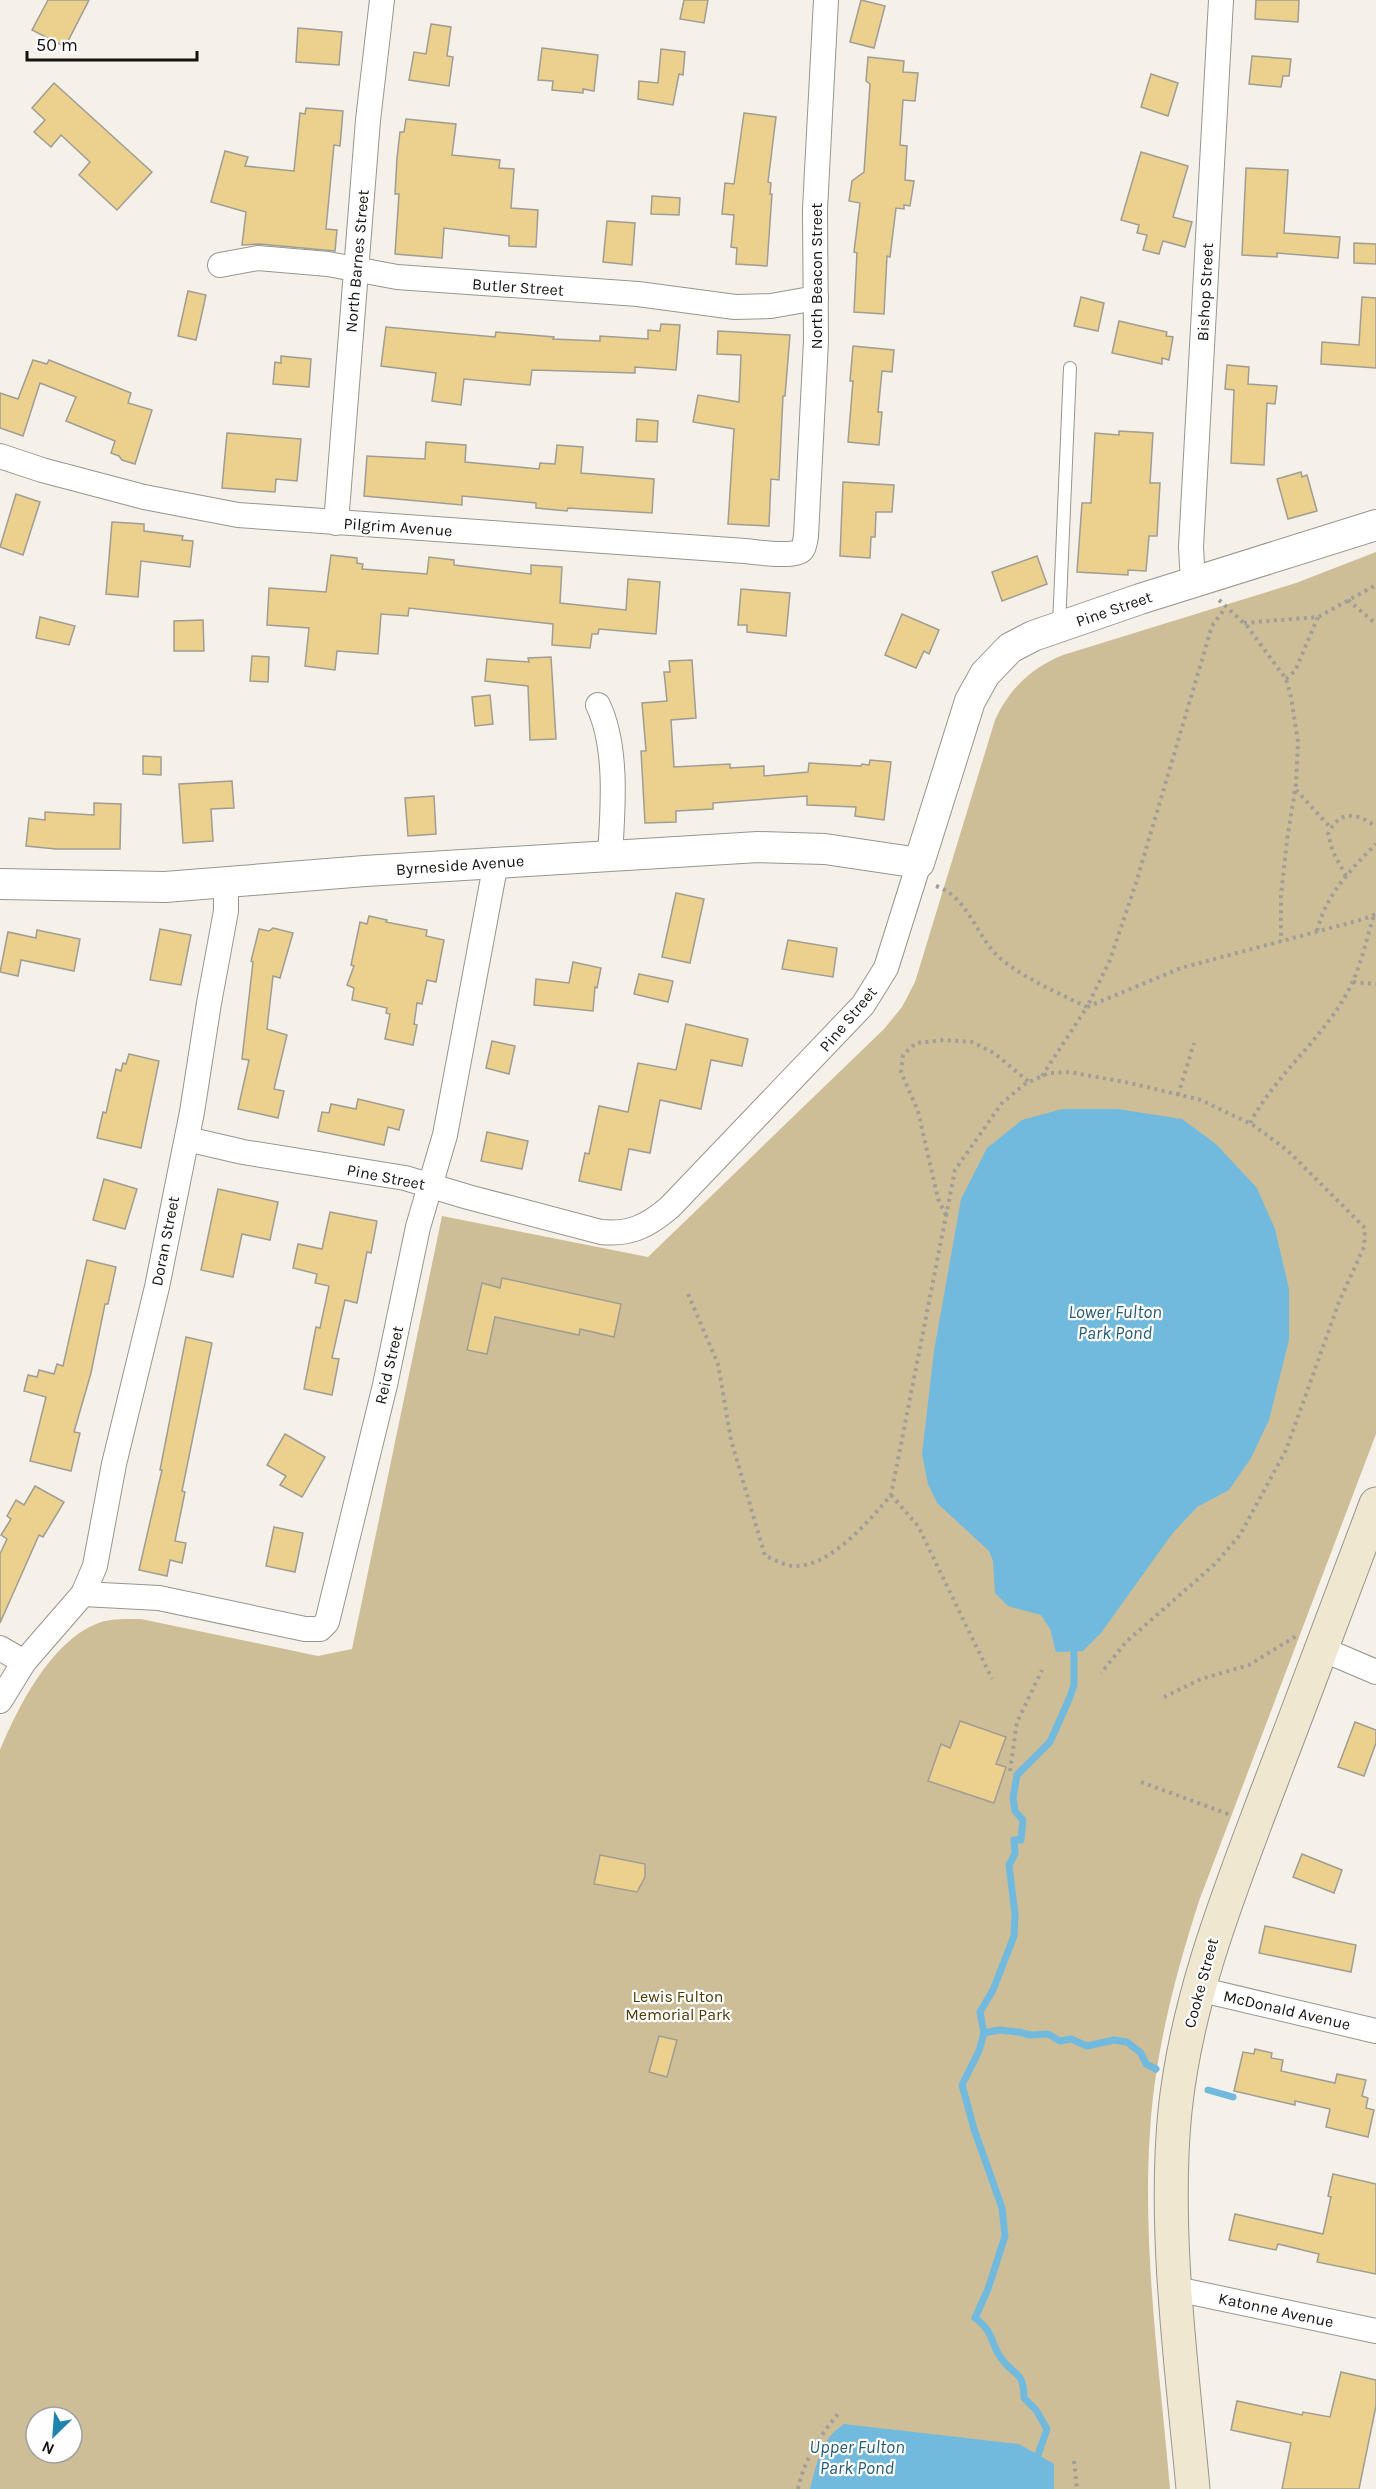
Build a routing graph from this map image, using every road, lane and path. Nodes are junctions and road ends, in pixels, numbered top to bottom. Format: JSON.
{"nodes":[{"id":1,"x":382,"y":0,"type":"edge"},
{"id":2,"x":826,"y":0,"type":"edge"},
{"id":3,"x":1221,"y":0,"type":"edge"},
{"id":4,"x":220,"y":265,"type":"dead end"},
{"id":5,"x":356,"y":270,"type":"junction"},
{"id":6,"x":816,"y":298,"type":"junction"},
{"id":7,"x":1070,"y":368,"type":"dead end"},
{"id":8,"x":0,"y":456,"type":"edge"},
{"id":9,"x":336,"y":523,"type":"junction"},
{"id":10,"x":1376,"y":525,"type":"edge"},
{"id":11,"x":802,"y":550,"type":"joint"},
{"id":12,"x":1376,"y":585,"type":"edge"},
{"id":13,"x":1205,"y":591,"type":"junction"},
{"id":14,"x":1348,"y":600,"type":"junction"},
{"id":15,"x":1225,"y":608,"type":"junction"},
{"id":16,"x":1318,"y":617,"type":"junction"},
{"id":17,"x":1243,"y":623,"type":"junction"},
{"id":18,"x":1376,"y":624,"type":"edge"},
{"id":19,"x":1059,"y":627,"type":"junction"},
{"id":20,"x":1286,"y":679,"type":"junction"},
{"id":21,"x":598,"y":705,"type":"dead end"},
{"id":22,"x":1295,"y":790,"type":"junction"},
{"id":23,"x":1376,"y":827,"type":"edge"},
{"id":24,"x":1331,"y":828,"type":"junction"},
{"id":25,"x":1376,"y":844,"type":"edge"},
{"id":26,"x":610,"y":855,"type":"junction"},
{"id":27,"x":496,"y":862,"type":"junction"},
{"id":28,"x":927,"y":875,"type":"junction"},
{"id":29,"x":1346,"y":876,"type":"junction"},
{"id":30,"x":226,"y":882,"type":"junction"},
{"id":31,"x":0,"y":884,"type":"edge"},
{"id":32,"x":1375,"y":914,"type":"edge"},
{"id":33,"x":1317,"y":932,"type":"junction"},
{"id":34,"x":1281,"y":941,"type":"junction"},
{"id":35,"x":1352,"y":982,"type":"junction"},
{"id":36,"x":1376,"y":984,"type":"edge"},
{"id":37,"x":1087,"y":1007,"type":"junction"},
{"id":38,"x":1194,"y":1043,"type":"dead end"},
{"id":39,"x":1042,"y":1076,"type":"junction"},
{"id":40,"x":1029,"y":1082,"type":"junction"},
{"id":41,"x":1179,"y":1095,"type":"junction"},
{"id":42,"x":1250,"y":1123,"type":"junction"},
{"id":43,"x":187,"y":1139,"type":"junction"},
{"id":44,"x":431,"y":1185,"type":"junction"},
{"id":45,"x":946,"y":1216,"type":"junction"},
{"id":46,"x":688,"y":1294,"type":"dead end"},
{"id":47,"x":891,"y":1495,"type":"junction"},
{"id":48,"x":1376,"y":1504,"type":"edge"},
{"id":49,"x":83,"y":1594,"type":"junction"},
{"id":50,"x":1313,"y":1641,"type":"junction"},
{"id":51,"x":0,"y":1648,"type":"edge"},
{"id":52,"x":24,"y":1662,"type":"junction"},
{"id":53,"x":1042,"y":1670,"type":"dead end"},
{"id":54,"x":1376,"y":1672,"type":"edge"},
{"id":55,"x":1101,"y":1673,"type":"dead end"},
{"id":56,"x":992,"y":1679,"type":"dead end"},
{"id":57,"x":1164,"y":1697,"type":"dead end"},
{"id":58,"x":0,"y":1701,"type":"edge"},
{"id":59,"x":1010,"y":1771,"type":"dead end"},
{"id":60,"x":1141,"y":1782,"type":"dead end"},
{"id":61,"x":1235,"y":1816,"type":"dead end"},
{"id":62,"x":1198,"y":1989,"type":"junction"},
{"id":63,"x":1376,"y":2031,"type":"edge"},
{"id":64,"x":1176,"y":2289,"type":"junction"},
{"id":65,"x":1376,"y":2331,"type":"edge"},
{"id":66,"x":839,"y":2413,"type":"dead end"},
{"id":67,"x":1074,"y":2461,"type":"dead end"},
{"id":68,"x":798,"y":2489,"type":"edge"},
{"id":69,"x":1077,"y":2489,"type":"edge"},
{"id":70,"x":1193,"y":2489,"type":"edge"}],
"edges":[{"from":1,"to":5,"type":"street","name":"North Barnes Street"},
{"from":2,"to":6,"type":"street","name":"North Beacon Street"},
{"from":3,"to":13,"type":"street","name":"Bishop Street"},
{"from":4,"to":5,"type":"street","name":"Butler Street"},
{"from":5,"to":6,"type":"street","name":"Butler Street"},
{"from":5,"to":9,"type":"street","name":"North Barnes Street"},
{"from":6,"to":11,"type":"street","name":"North Beacon Street"},
{"from":7,"to":19,"type":"lane"},
{"from":8,"to":9,"type":"street","name":"Pilgrim Avenue"},
{"from":9,"to":11,"type":"street","name":"Pilgrim Avenue"},
{"from":10,"to":13,"type":"street","name":"Pine Street"},
{"from":12,"to":14,"type":"path"},
{"from":13,"to":15,"type":"path"},
{"from":13,"to":19,"type":"street","name":"Pine Street"},
{"from":14,"to":16,"type":"path"},
{"from":14,"to":18,"type":"path"},
{"from":15,"to":17,"type":"path"},
{"from":15,"to":37,"type":"path"},
{"from":16,"to":17,"type":"path"},
{"from":16,"to":20,"type":"path"},
{"from":17,"to":20,"type":"path"},
{"from":19,"to":28,"type":"street","name":"Pine Street"},
{"from":20,"to":22,"type":"path"},
{"from":21,"to":26,"type":"street"},
{"from":22,"to":24,"type":"path"},
{"from":22,"to":34,"type":"path"},
{"from":23,"to":24,"type":"path"},
{"from":24,"to":29,"type":"path"},
{"from":25,"to":29,"type":"path"},
{"from":26,"to":27,"type":"street","name":"Byrneside Avenue"},
{"from":26,"to":28,"type":"street","name":"Byrneside Avenue"},
{"from":27,"to":30,"type":"street","name":"Byrneside Avenue"},
{"from":27,"to":44,"type":"street","name":"Reid Street"},
{"from":28,"to":37,"type":"path"},
{"from":28,"to":44,"type":"street","name":"Pine Street"},
{"from":29,"to":33,"type":"path"},
{"from":30,"to":31,"type":"street","name":"Byrneside Avenue"},
{"from":30,"to":43,"type":"street","name":"Doran Street"},
{"from":32,"to":33,"type":"path"},
{"from":32,"to":35,"type":"path"},
{"from":33,"to":34,"type":"path"},
{"from":34,"to":37,"type":"path"},
{"from":35,"to":36,"type":"path"},
{"from":35,"to":42,"type":"path"},
{"from":37,"to":39,"type":"path"},
{"from":38,"to":41,"type":"path"},
{"from":39,"to":40,"type":"path"},
{"from":39,"to":41,"type":"path"},
{"from":40,"to":45,"type":"path"},
{"from":40,"to":45,"type":"path"},
{"from":41,"to":42,"type":"path"},
{"from":42,"to":55,"type":"path"},
{"from":43,"to":44,"type":"street","name":"Pine Street"},
{"from":43,"to":49,"type":"street","name":"Doran Street"},
{"from":44,"to":49,"type":"street","name":"Reid Street"},
{"from":45,"to":47,"type":"path"},
{"from":46,"to":47,"type":"path"},
{"from":47,"to":56,"type":"path"},
{"from":48,"to":50,"type":"main road","name":"Cooke Street"},
{"from":49,"to":52,"type":"street","name":"Doran Street"},
{"from":50,"to":54,"type":"street"},
{"from":50,"to":57,"type":"path"},
{"from":50,"to":62,"type":"main road","name":"Cooke Street"},
{"from":51,"to":52,"type":"street"},
{"from":52,"to":58,"type":"street","name":"Doran Street"},
{"from":53,"to":59,"type":"path"},
{"from":60,"to":61,"type":"path"},
{"from":62,"to":63,"type":"street","name":"McDonald Avenue"},
{"from":62,"to":64,"type":"main road","name":"Cooke Street"},
{"from":64,"to":65,"type":"street","name":"Katonne Avenue"},
{"from":64,"to":70,"type":"main road","name":"Cooke Street"},
{"from":66,"to":68,"type":"path"},
{"from":67,"to":69,"type":"path"}]}
